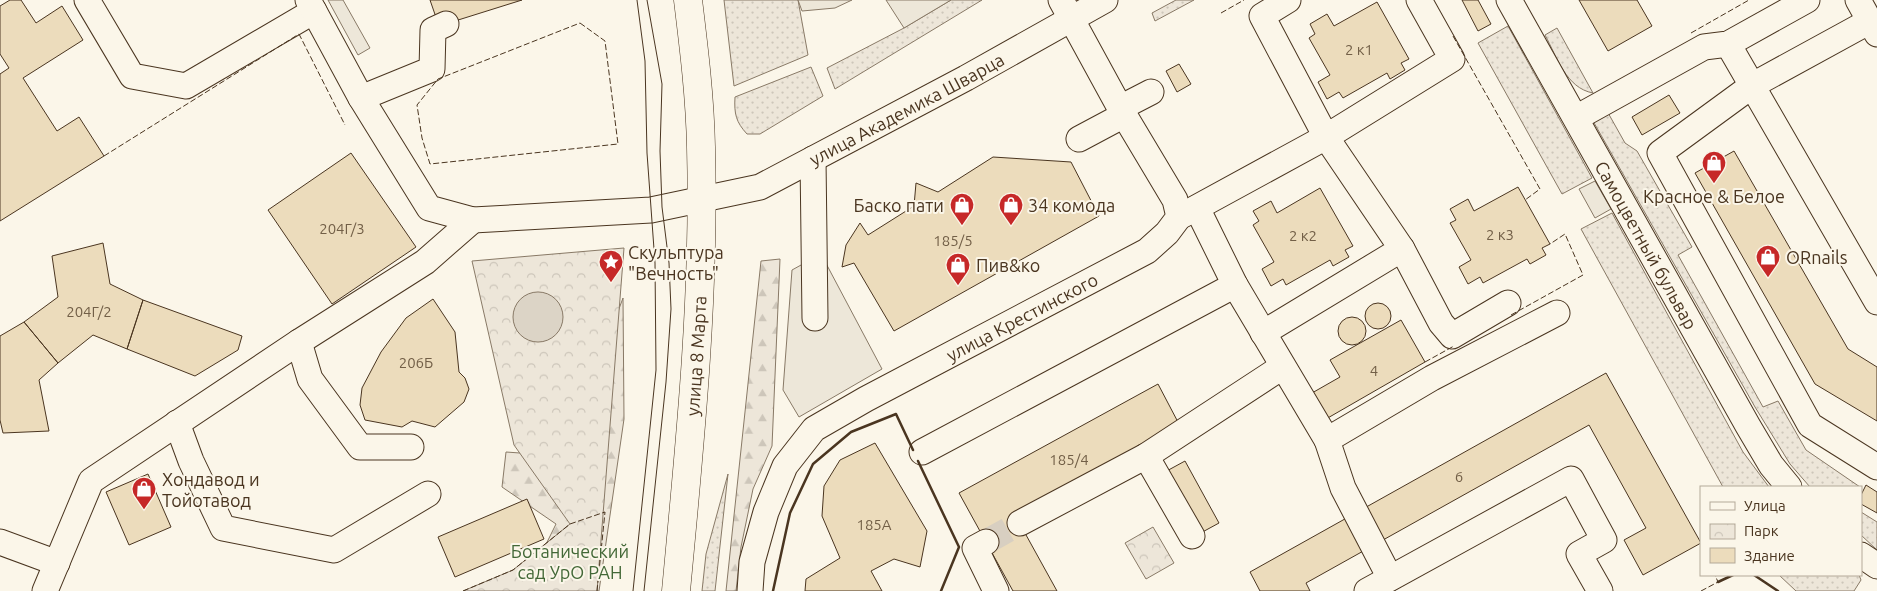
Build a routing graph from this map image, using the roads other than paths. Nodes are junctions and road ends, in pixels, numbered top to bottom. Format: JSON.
{"nodes":[{"id":1,"x":87,"y":0,"type":"edge"},
{"id":2,"x":688,"y":0,"type":"edge"},
{"id":3,"x":1105,"y":0,"type":"edge"},
{"id":4,"x":1288,"y":0,"type":"edge"},
{"id":5,"x":1419,"y":0,"type":"edge"},
{"id":6,"x":1509,"y":0,"type":"edge"},
{"id":7,"x":1807,"y":0,"type":"edge"},
{"id":8,"x":311,"y":6,"type":"edge"},
{"id":9,"x":1067,"y":9,"type":"edge"},
{"id":10,"x":1869,"y":18,"type":"edge"},
{"id":11,"x":446,"y":24,"type":"dead end"},
{"id":12,"x":1728,"y":44,"type":"junction"},
{"id":13,"x":1752,"y":85,"type":"junction"},
{"id":14,"x":1151,"y":92,"type":"dead end"},
{"id":15,"x":361,"y":98,"type":"junction"},
{"id":16,"x":1122,"y":111,"type":"junction"},
{"id":17,"x":1576,"y":118,"type":"junction"},
{"id":18,"x":1326,"y":137,"type":"junction"},
{"id":19,"x":1079,"y":139,"type":"dead end"},
{"id":20,"x":813,"y":160,"type":"junction"},
{"id":21,"x":702,"y":198,"type":"junction"},
{"id":22,"x":1188,"y":212,"type":"junction"},
{"id":23,"x":472,"y":220,"type":"junction"},
{"id":24,"x":1402,"y":249,"type":"junction"},
{"id":25,"x":1235,"y":285,"type":"junction"},
{"id":26,"x":1508,"y":302,"type":"dead end"},
{"id":27,"x":1877,"y":302,"type":"edge"},
{"id":28,"x":1557,"y":313,"type":"dead end"},
{"id":29,"x":815,"y":318,"type":"dead end"},
{"id":30,"x":1263,"y":332,"type":"junction"},
{"id":31,"x":299,"y":342,"type":"junction"},
{"id":32,"x":1282,"y":367,"type":"junction"},
{"id":33,"x":178,"y":423,"type":"junction"},
{"id":34,"x":1327,"y":440,"type":"junction"},
{"id":35,"x":411,"y":447,"type":"dead end"},
{"id":36,"x":922,"y":452,"type":"dead end"},
{"id":37,"x":1146,"y":456,"type":"junction"},
{"id":38,"x":1877,"y":467,"type":"edge"},
{"id":39,"x":1787,"y":486,"type":"edge"},
{"id":40,"x":428,"y":494,"type":"dead end"},
{"id":41,"x":1020,"y":523,"type":"tunnel mouth"},
{"id":42,"x":1192,"y":536,"type":"dead end"},
{"id":43,"x":0,"y":542,"type":"edge"},
{"id":44,"x":986,"y":542,"type":"tunnel mouth"},
{"id":45,"x":1862,"y":556,"type":"edge"},
{"id":46,"x":57,"y":564,"type":"junction"},
{"id":47,"x":1877,"y":566,"type":"edge"},
{"id":48,"x":1390,"y":578,"type":"junction"},
{"id":49,"x":45,"y":591,"type":"edge"},
{"id":50,"x":676,"y":591,"type":"edge"},
{"id":51,"x":750,"y":591,"type":"edge"},
{"id":52,"x":996,"y":591,"type":"edge"},
{"id":53,"x":1367,"y":591,"type":"edge"},
{"id":54,"x":1600,"y":591,"type":"edge"}],
"edges":[{"from":1,"to":8,"type":"street"},
{"from":2,"to":21,"type":"main road","name":"улица 8 Марта"},
{"from":3,"to":9,"type":"street","name":"улица Академика Шварца"},
{"from":4,"to":18,"type":"street"},
{"from":5,"to":18,"type":"street"},
{"from":6,"to":17,"type":"street","name":"Самоцветный бульвар"},
{"from":7,"to":12,"type":"street"},
{"from":8,"to":15,"type":"street","name":"улица Академика Шварца"},
{"from":9,"to":16,"type":"street"},
{"from":9,"to":20,"type":"street","name":"улица Академика Шварца"},
{"from":10,"to":13,"type":"street"},
{"from":11,"to":15,"type":"street"},
{"from":12,"to":13,"type":"street"},
{"from":12,"to":17,"type":"street"},
{"from":13,"to":27,"type":"street"},
{"from":13,"to":38,"type":"street"},
{"from":14,"to":16,"type":"street"},
{"from":15,"to":23,"type":"street","name":"улица Академика Шварца"},
{"from":16,"to":19,"type":"street"},
{"from":16,"to":22,"type":"street"},
{"from":17,"to":39,"type":"street","name":"Самоцветный бульвар"},
{"from":18,"to":22,"type":"street"},
{"from":18,"to":24,"type":"street"},
{"from":20,"to":21,"type":"street","name":"улица Академика Шварца"},
{"from":20,"to":29,"type":"street"},
{"from":21,"to":23,"type":"street","name":"улица Академика Шварца"},
{"from":21,"to":50,"type":"main road","name":"улица 8 Марта"},
{"from":22,"to":25,"type":"street"},
{"from":22,"to":51,"type":"street","name":"улица Крестинского"},
{"from":23,"to":31,"type":"street"},
{"from":24,"to":26,"type":"street"},
{"from":24,"to":30,"type":"street"},
{"from":25,"to":30,"type":"street"},
{"from":25,"to":36,"type":"street"},
{"from":28,"to":34,"type":"street"},
{"from":30,"to":32,"type":"street"},
{"from":31,"to":33,"type":"street"},
{"from":31,"to":35,"type":"street"},
{"from":32,"to":34,"type":"street"},
{"from":32,"to":37,"type":"street"},
{"from":33,"to":40,"type":"street"},
{"from":33,"to":46,"type":"street"},
{"from":34,"to":48,"type":"street"},
{"from":37,"to":41,"type":"street"},
{"from":37,"to":42,"type":"street"},
{"from":43,"to":46,"type":"street"},
{"from":44,"to":52,"type":"street"},
{"from":45,"to":47,"type":"street"},
{"from":46,"to":49,"type":"street"},
{"from":48,"to":53,"type":"street"},
{"from":48,"to":54,"type":"street"}]}
